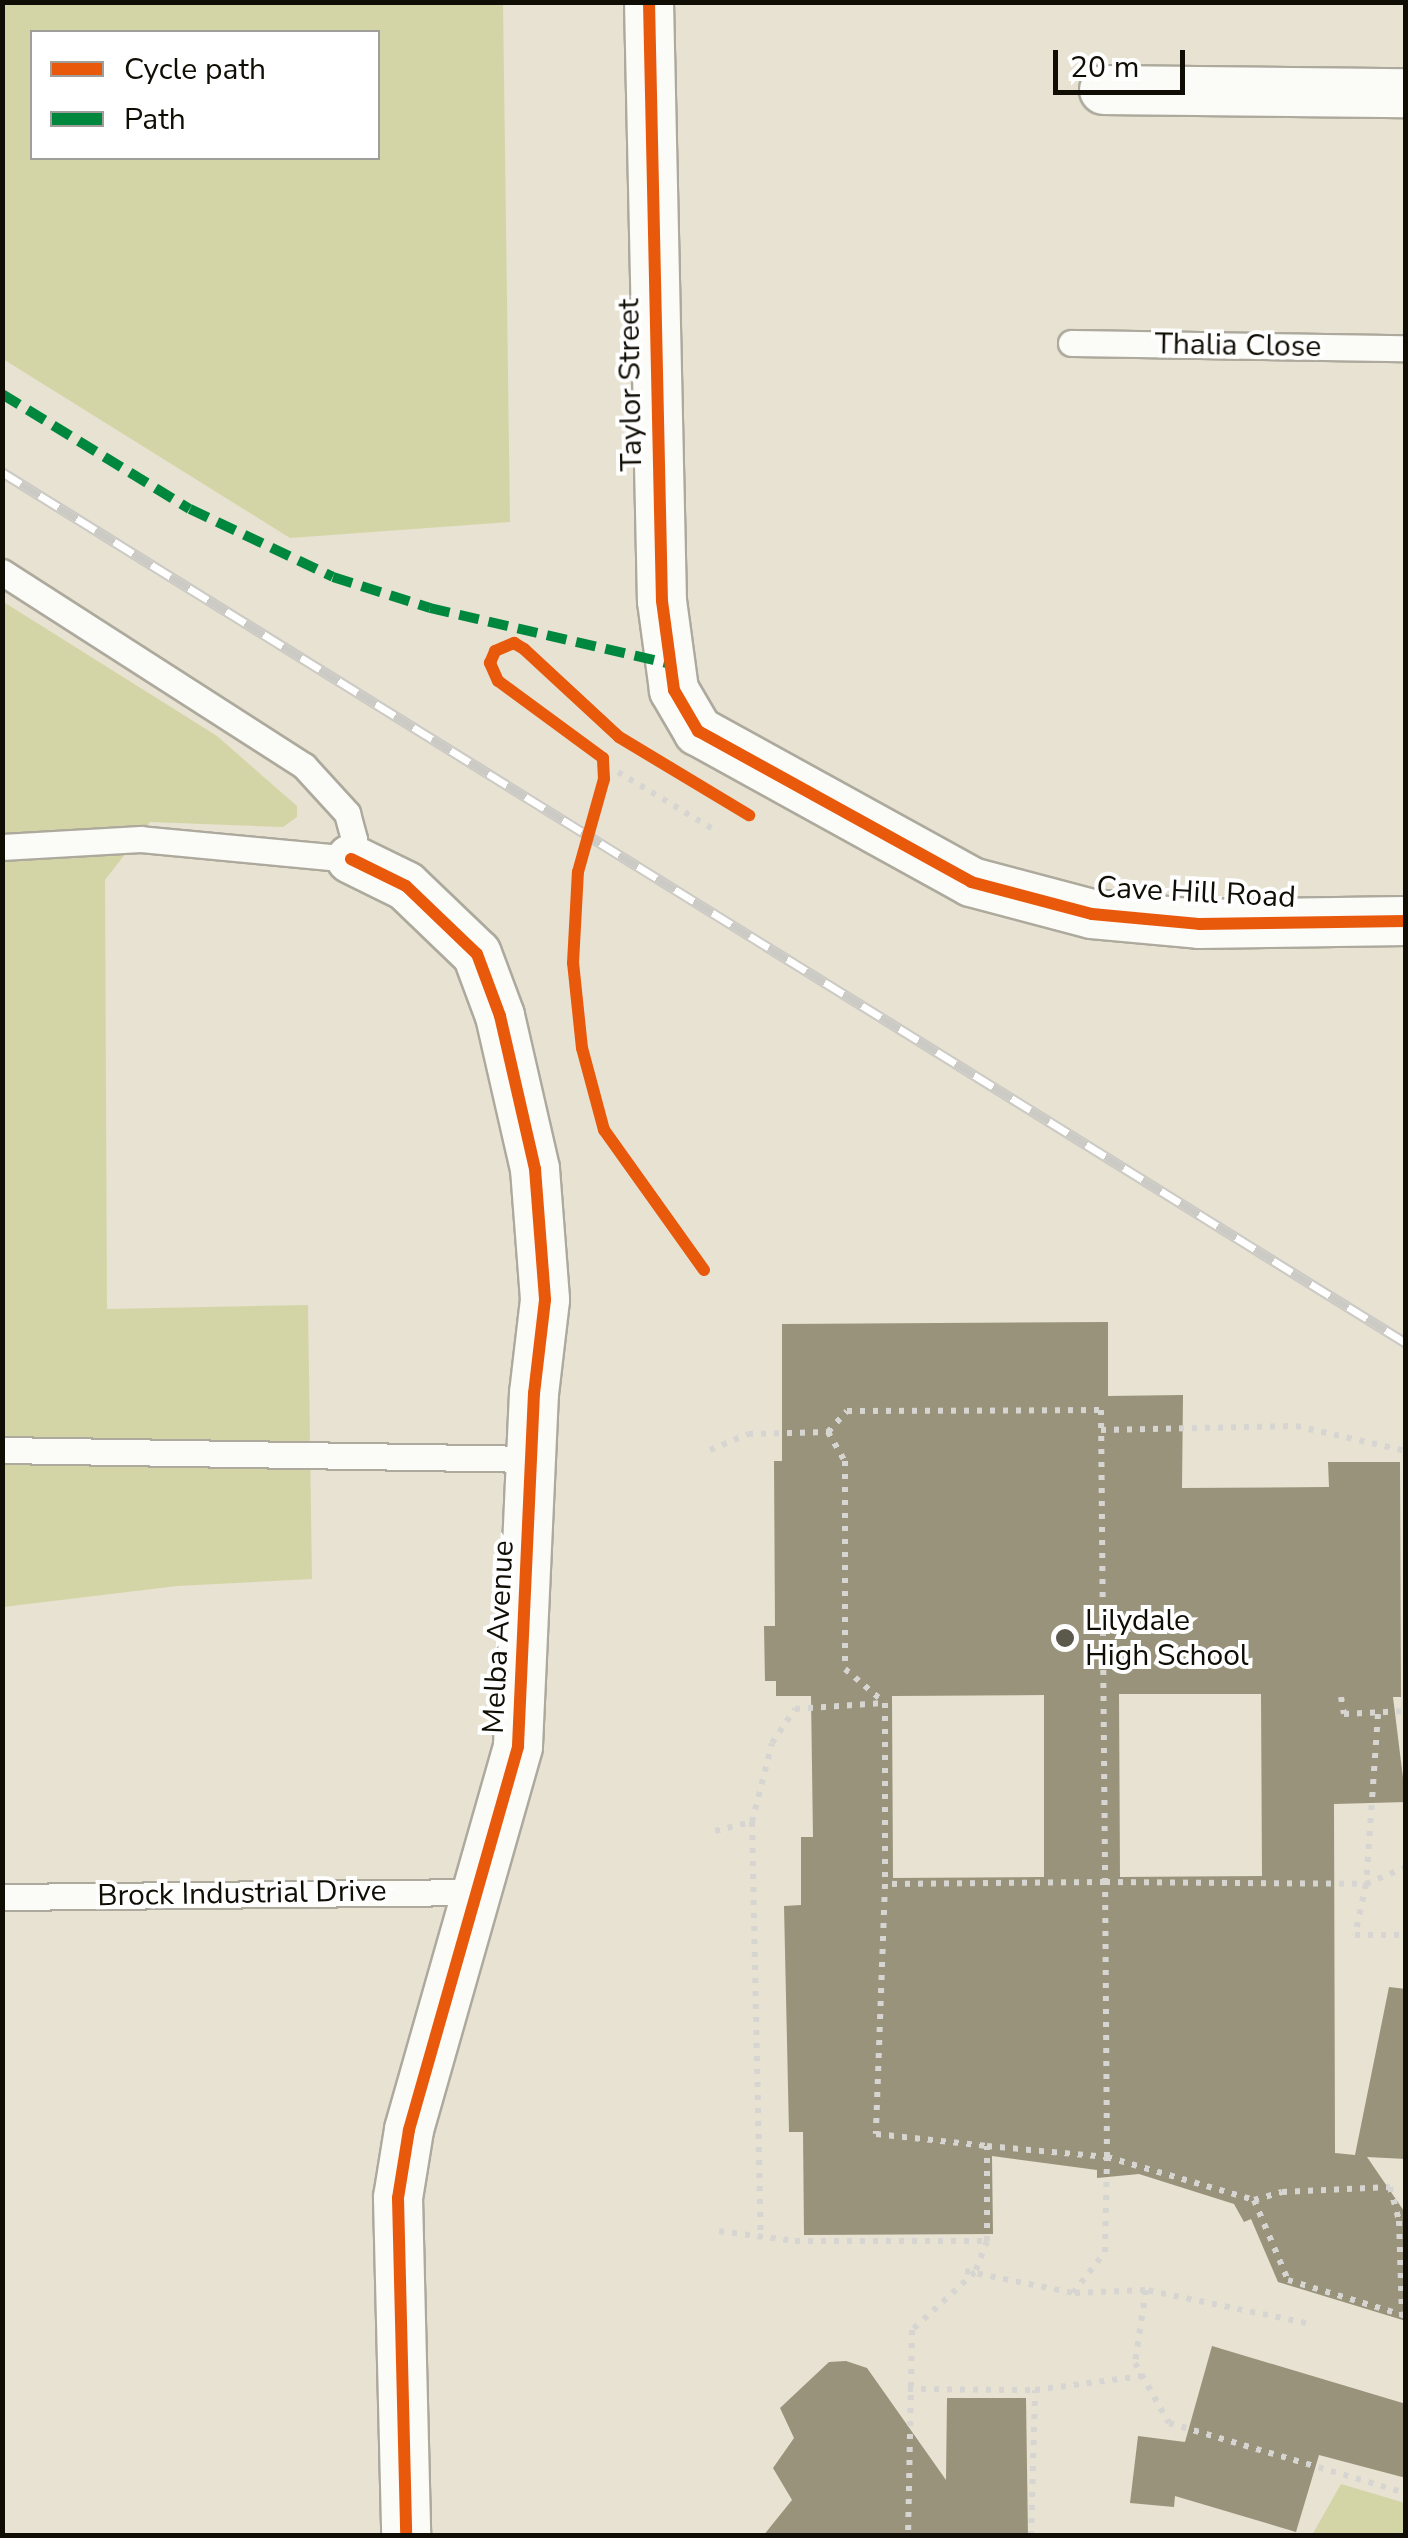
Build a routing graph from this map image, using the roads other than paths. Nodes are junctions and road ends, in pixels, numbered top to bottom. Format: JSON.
{"nodes":[{"id":1,"x":649,"y":2,"type":"edge"},
{"id":2,"x":1104,"y":90,"type":"dead end"},
{"id":3,"x":1406,"y":93,"type":"edge"},
{"id":4,"x":1071,"y":343,"type":"dead end"},
{"id":5,"x":1406,"y":348,"type":"edge"},
{"id":6,"x":2,"y":572,"type":"edge"},
{"id":7,"x":723,"y":746,"type":"joint"},
{"id":8,"x":2,"y":847,"type":"edge"},
{"id":9,"x":352,"y":859,"type":"junction"},
{"id":10,"x":1406,"y":921,"type":"edge"},
{"id":11,"x":2,"y":1450,"type":"edge"},
{"id":12,"x":530,"y":1459,"type":"junction"},
{"id":13,"x":482,"y":1892,"type":"junction"},
{"id":14,"x":2,"y":1898,"type":"edge"},
{"id":15,"x":406,"y":2536,"type":"edge"}],
"edges":[{"from":1,"to":7,"type":"street","name":"Taylor Street"},
{"from":2,"to":3,"type":"street"},
{"from":4,"to":5,"type":"lane","name":"Thalia Close"},
{"from":6,"to":9,"type":"lane"},
{"from":7,"to":10,"type":"street","name":"Cave Hill Road"},
{"from":8,"to":9,"type":"lane"},
{"from":9,"to":12,"type":"street","name":"Melba Avenue"},
{"from":11,"to":12,"type":"lane"},
{"from":12,"to":13,"type":"street","name":"Melba Avenue"},
{"from":13,"to":14,"type":"lane","name":"Brock Industrial Drive"},
{"from":13,"to":15,"type":"street","name":"Melba Avenue"}]}
